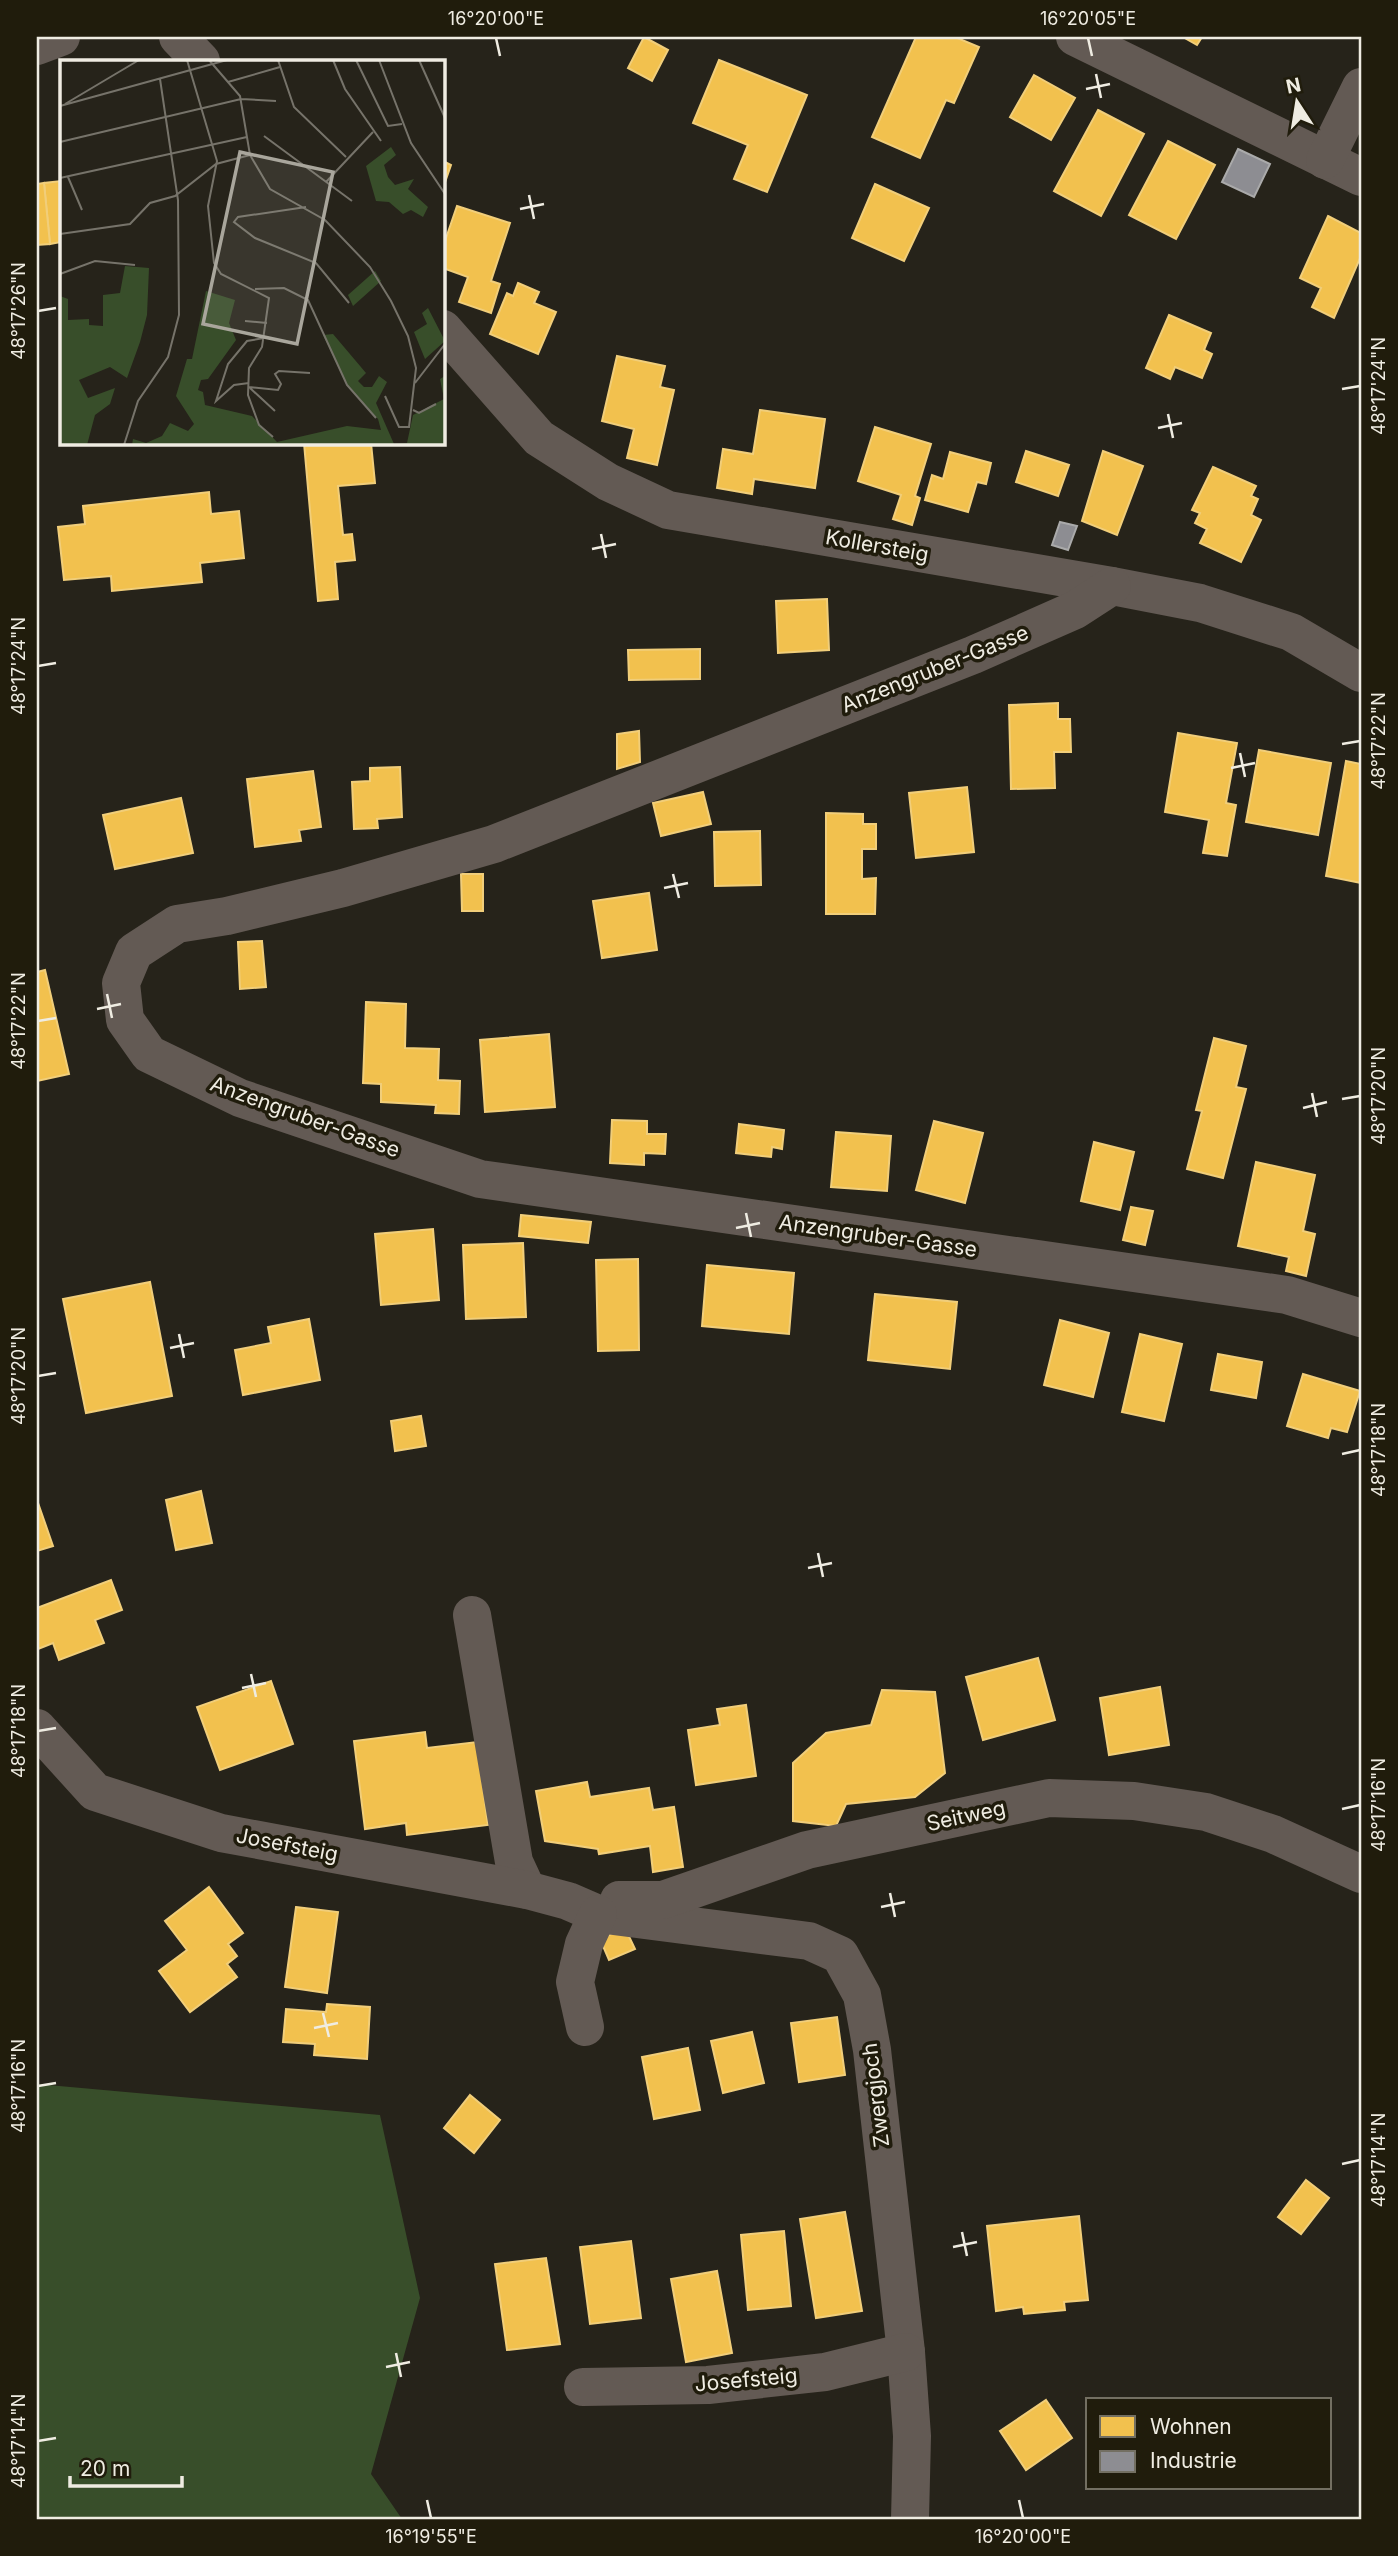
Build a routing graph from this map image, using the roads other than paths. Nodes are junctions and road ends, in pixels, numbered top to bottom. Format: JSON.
{"nodes":[{"id":1,"x":61,"y":37,"type":"edge"},
{"id":2,"x":178,"y":37,"type":"edge"},
{"id":3,"x":1075,"y":37,"type":"edge"},
{"id":4,"x":37,"y":46,"type":"edge"},
{"id":5,"x":200,"y":60,"type":"edge"},
{"id":6,"x":1361,"y":87,"type":"edge"},
{"id":7,"x":1325,"y":160,"type":"junction"},
{"id":8,"x":1361,"y":177,"type":"edge"},
{"id":9,"x":444,"y":330,"type":"edge"},
{"id":10,"x":1112,"y":586,"type":"junction"},
{"id":11,"x":1361,"y":673,"type":"edge"},
{"id":12,"x":1361,"y":1318,"type":"edge"},
{"id":13,"x":472,"y":1615,"type":"dead end"},
{"id":14,"x":37,"y":1728,"type":"edge"},
{"id":15,"x":1361,"y":1874,"type":"edge"},
{"id":16,"x":527,"y":1890,"type":"junction"},
{"id":17,"x":583,"y":1907,"type":"junction"},
{"id":18,"x":586,"y":2027,"type":"dead end"},
{"id":19,"x":906,"y":2352,"type":"junction"},
{"id":20,"x":583,"y":2387,"type":"dead end"},
{"id":21,"x":910,"y":2519,"type":"edge"}],
"edges":[{"from":1,"to":4,"type":"street"},
{"from":2,"to":5,"type":"street"},
{"from":3,"to":7,"type":"street"},
{"from":6,"to":7,"type":"street"},
{"from":7,"to":8,"type":"street"},
{"from":9,"to":10,"type":"street","name":"Kollersteig"},
{"from":10,"to":11,"type":"street","name":"Kollersteig"},
{"from":10,"to":12,"type":"street","name":"Anzengruber-Gasse"},
{"from":13,"to":16,"type":"street"},
{"from":14,"to":16,"type":"street","name":"Josefsteig"},
{"from":15,"to":17,"type":"street","name":"Seitweg"},
{"from":16,"to":17,"type":"street","name":"Josefsteig"},
{"from":17,"to":18,"type":"street"},
{"from":17,"to":19,"type":"street","name":"Zwergjoch"},
{"from":19,"to":20,"type":"street","name":"Josefsteig"},
{"from":19,"to":21,"type":"street","name":"Zwergjoch"}]}
